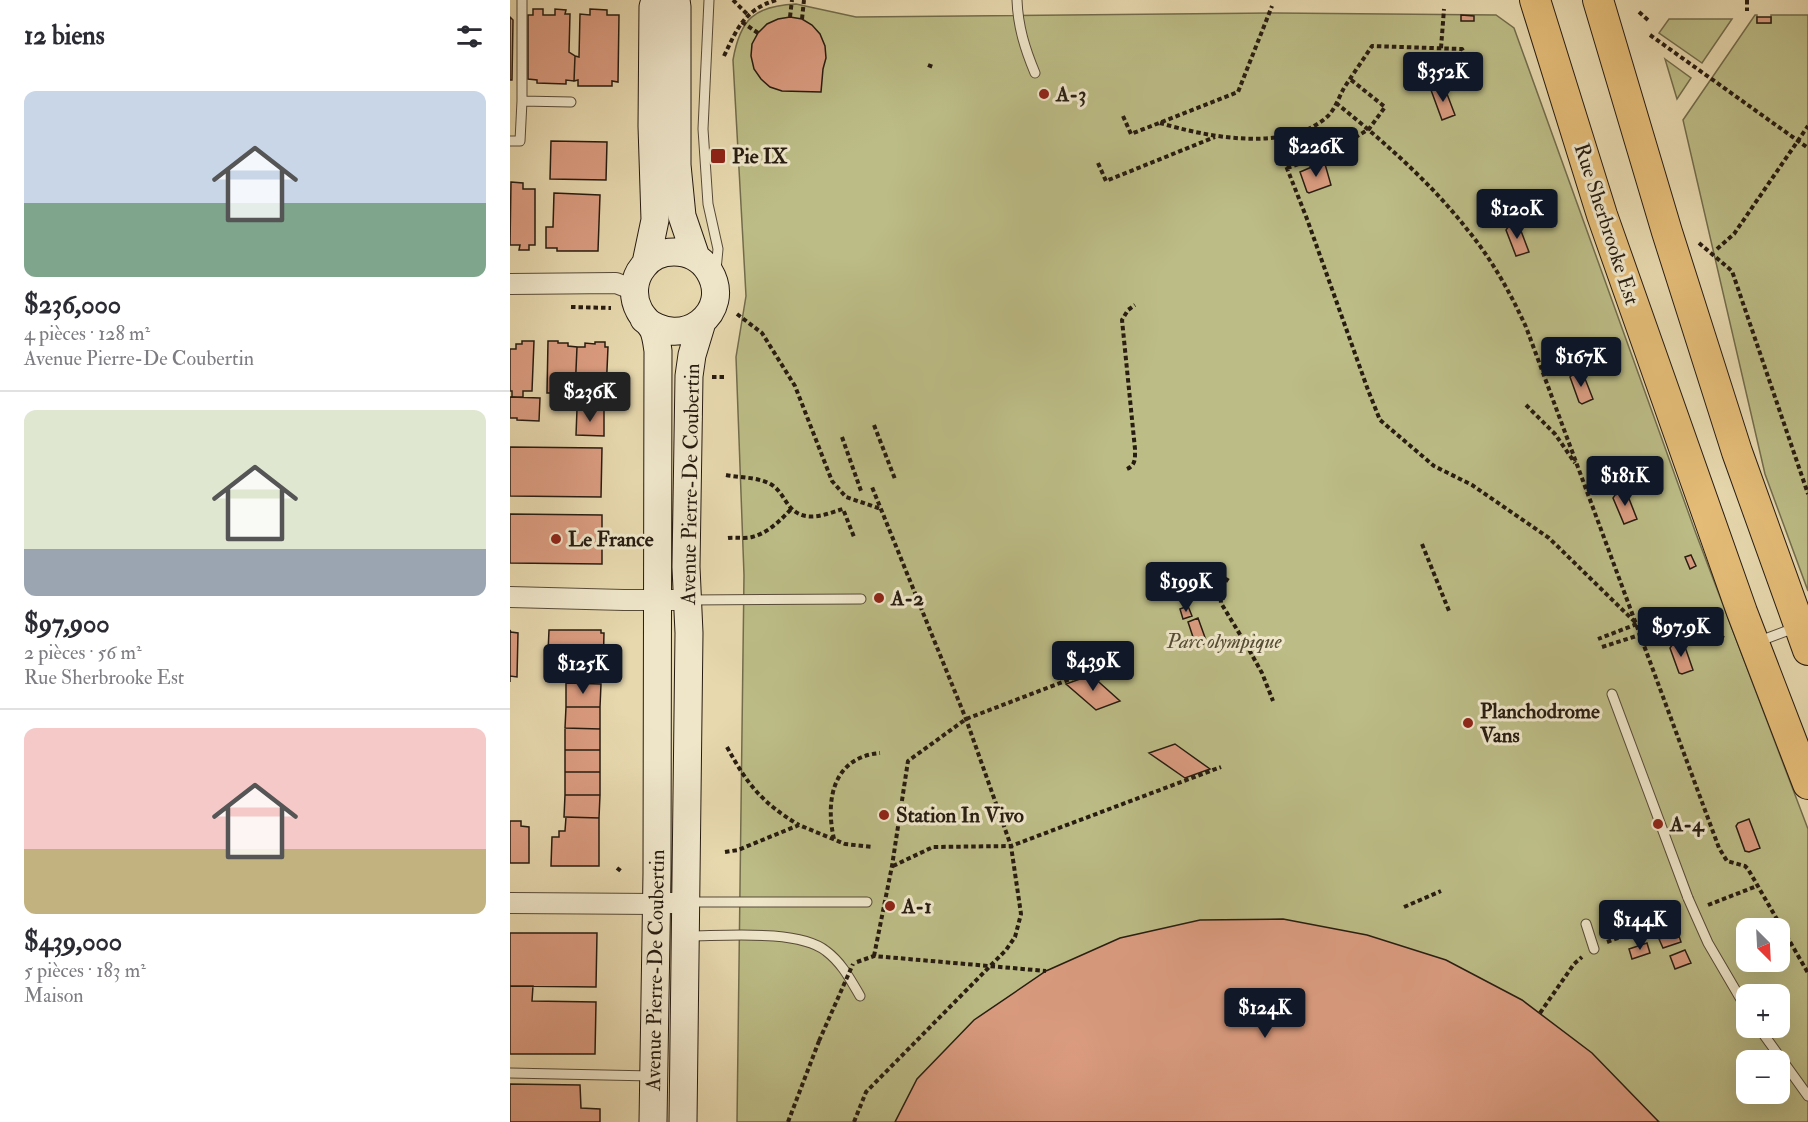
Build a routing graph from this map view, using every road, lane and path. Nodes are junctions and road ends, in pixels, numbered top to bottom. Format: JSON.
{"nodes":[{"id":1,"x":522,"y":0,"type":"edge"},
{"id":2,"x":655,"y":0,"type":"edge"},
{"id":3,"x":676,"y":0,"type":"edge"},
{"id":4,"x":709,"y":0,"type":"edge"},
{"id":5,"x":733,"y":0,"type":"edge"},
{"id":6,"x":776,"y":0,"type":"edge"},
{"id":7,"x":792,"y":0,"type":"edge"},
{"id":8,"x":804,"y":0,"type":"edge"},
{"id":9,"x":1017,"y":0,"type":"edge"},
{"id":10,"x":1535,"y":0,"type":"edge"},
{"id":11,"x":1598,"y":0,"type":"edge"},
{"id":12,"x":1747,"y":0,"type":"edge"},
{"id":13,"x":1272,"y":6,"type":"dead end"},
{"id":14,"x":1444,"y":9,"type":"dead end"},
{"id":15,"x":1747,"y":11,"type":"dead end"},
{"id":16,"x":1639,"y":12,"type":"dead end"},
{"id":17,"x":747,"y":15,"type":"junction"},
{"id":18,"x":790,"y":17,"type":"dead end"},
{"id":19,"x":802,"y":19,"type":"dead end"},
{"id":20,"x":1648,"y":20,"type":"dead end"},
{"id":21,"x":742,"y":22,"type":"junction"},
{"id":22,"x":758,"y":33,"type":"dead end"},
{"id":23,"x":1650,"y":36,"type":"dead end"},
{"id":24,"x":1441,"y":48,"type":"junction"},
{"id":25,"x":722,"y":61,"type":"dead end"},
{"id":26,"x":1470,"y":63,"type":"dead end"},
{"id":27,"x":1035,"y":74,"type":"dead end"},
{"id":28,"x":1350,"y":79,"type":"junction"},
{"id":29,"x":522,"y":101,"type":"junction"},
{"id":30,"x":571,"y":102,"type":"dead end"},
{"id":31,"x":1336,"y":103,"type":"junction"},
{"id":32,"x":1123,"y":116,"type":"dead end"},
{"id":33,"x":1160,"y":123,"type":"junction"},
{"id":34,"x":1808,"y":126,"type":"edge"},
{"id":35,"x":1369,"y":129,"type":"junction"},
{"id":36,"x":1288,"y":136,"type":"junction"},
{"id":37,"x":1217,"y":137,"type":"junction"},
{"id":38,"x":510,"y":141,"type":"edge"},
{"id":39,"x":1798,"y":141,"type":"junction"},
{"id":40,"x":1808,"y":148,"type":"edge"},
{"id":41,"x":1281,"y":153,"type":"dead end"},
{"id":42,"x":1328,"y":154,"type":"junction"},
{"id":43,"x":1098,"y":163,"type":"dead end"},
{"id":44,"x":1287,"y":168,"type":"junction"},
{"id":45,"x":1698,"y":242,"type":"dead end"},
{"id":46,"x":1717,"y":249,"type":"dead end"},
{"id":47,"x":696,"y":257,"type":"junction"},
{"id":48,"x":646,"y":263,"type":"junction"},
{"id":49,"x":510,"y":284,"type":"edge"},
{"id":50,"x":714,"y":284,"type":"junction"},
{"id":51,"x":1135,"y":305,"type":"dead end"},
{"id":52,"x":565,"y":307,"type":"dead end"},
{"id":53,"x":639,"y":307,"type":"junction"},
{"id":54,"x":737,"y":315,"type":"dead end"},
{"id":55,"x":702,"y":322,"type":"junction"},
{"id":56,"x":710,"y":377,"type":"dead end"},
{"id":57,"x":726,"y":377,"type":"dead end"},
{"id":58,"x":1526,"y":405,"type":"dead end"},
{"id":59,"x":874,"y":425,"type":"dead end"},
{"id":60,"x":842,"y":437,"type":"dead end"},
{"id":61,"x":1579,"y":468,"type":"junction"},
{"id":62,"x":1127,"y":469,"type":"dead end"},
{"id":63,"x":726,"y":475,"type":"dead end"},
{"id":64,"x":895,"y":479,"type":"dead end"},
{"id":65,"x":872,"y":487,"type":"dead end"},
{"id":66,"x":861,"y":491,"type":"dead end"},
{"id":67,"x":1808,"y":494,"type":"edge"},
{"id":68,"x":791,"y":509,"type":"junction"},
{"id":69,"x":882,"y":510,"type":"junction"},
{"id":70,"x":854,"y":537,"type":"dead end"},
{"id":71,"x":728,"y":538,"type":"dead end"},
{"id":72,"x":1422,"y":544,"type":"dead end"},
{"id":73,"x":1228,"y":578,"type":"dead end"},
{"id":74,"x":510,"y":597,"type":"edge"},
{"id":75,"x":861,"y":599,"type":"dead end"},
{"id":76,"x":688,"y":600,"type":"junction"},
{"id":77,"x":657,"y":601,"type":"junction"},
{"id":78,"x":1449,"y":611,"type":"dead end"},
{"id":79,"x":1637,"y":624,"type":"junction"},
{"id":80,"x":1723,"y":627,"type":"dead end"},
{"id":81,"x":1806,"y":630,"type":"edge"},
{"id":82,"x":1641,"y":634,"type":"junction"},
{"id":83,"x":1598,"y":639,"type":"dead end"},
{"id":84,"x":1740,"y":641,"type":"junction"},
{"id":85,"x":1644,"y":643,"type":"junction"},
{"id":86,"x":1602,"y":647,"type":"dead end"},
{"id":87,"x":1094,"y":670,"type":"dead end"},
{"id":88,"x":1612,"y":694,"type":"dead end"},
{"id":89,"x":1274,"y":700,"type":"dead end"},
{"id":90,"x":966,"y":719,"type":"junction"},
{"id":91,"x":726,"y":747,"type":"dead end"},
{"id":92,"x":880,"y":753,"type":"dead end"},
{"id":93,"x":1221,"y":767,"type":"dead end"},
{"id":94,"x":1808,"y":784,"type":"edge"},
{"id":95,"x":800,"y":825,"type":"junction"},
{"id":96,"x":834,"y":840,"type":"junction"},
{"id":97,"x":1011,"y":846,"type":"junction"},
{"id":98,"x":873,"y":847,"type":"dead end"},
{"id":99,"x":725,"y":852,"type":"dead end"},
{"id":100,"x":892,"y":867,"type":"junction"},
{"id":101,"x":617,"y":868,"type":"dead end"},
{"id":102,"x":622,"y":872,"type":"dead end"},
{"id":103,"x":1757,"y":886,"type":"junction"},
{"id":104,"x":1441,"y":891,"type":"dead end"},
{"id":105,"x":687,"y":902,"type":"junction"},
{"id":106,"x":867,"y":902,"type":"dead end"},
{"id":107,"x":510,"y":903,"type":"edge"},
{"id":108,"x":657,"y":904,"type":"junction"},
{"id":109,"x":1709,"y":904,"type":"dead end"},
{"id":110,"x":1404,"y":907,"type":"dead end"},
{"id":111,"x":1680,"y":915,"type":"dead end"},
{"id":112,"x":1586,"y":924,"type":"dead end"},
{"id":113,"x":1655,"y":924,"type":"dead end"},
{"id":114,"x":686,"y":936,"type":"junction"},
{"id":115,"x":1594,"y":949,"type":"dead end"},
{"id":116,"x":874,"y":956,"type":"junction"},
{"id":117,"x":991,"y":966,"type":"junction"},
{"id":118,"x":1046,"y":971,"type":"dead end"},
{"id":119,"x":1808,"y":973,"type":"edge"},
{"id":120,"x":1736,"y":993,"type":"edge"},
{"id":121,"x":860,"y":996,"type":"dead end"},
{"id":122,"x":1766,"y":1038,"type":"edge"},
{"id":123,"x":510,"y":1073,"type":"edge"},
{"id":124,"x":654,"y":1076,"type":"junction"},
{"id":125,"x":1808,"y":1096,"type":"edge"},
{"id":126,"x":653,"y":1122,"type":"edge"},
{"id":127,"x":683,"y":1122,"type":"edge"},
{"id":128,"x":788,"y":1122,"type":"edge"},
{"id":129,"x":854,"y":1122,"type":"edge"}],
"edges":[{"from":1,"to":29,"type":"lane"},
{"from":2,"to":48,"type":"street"},
{"from":3,"to":47,"type":"street"},
{"from":4,"to":50,"type":"lane"},
{"from":5,"to":17,"type":"path"},
{"from":6,"to":17,"type":"path"},
{"from":7,"to":18,"type":"path"},
{"from":8,"to":19,"type":"path"},
{"from":9,"to":27,"type":"lane"},
{"from":10,"to":84,"type":"main road","name":"Rue Sherbrooke Est"},
{"from":11,"to":81,"type":"main road"},
{"from":12,"to":15,"type":"path"},
{"from":13,"to":33,"type":"path"},
{"from":14,"to":24,"type":"path"},
{"from":16,"to":20,"type":"path"},
{"from":17,"to":21,"type":"path"},
{"from":21,"to":22,"type":"path"},
{"from":21,"to":25,"type":"path"},
{"from":23,"to":39,"type":"path"},
{"from":24,"to":26,"type":"path"},
{"from":24,"to":28,"type":"path"},
{"from":28,"to":31,"type":"path"},
{"from":28,"to":35,"type":"path"},
{"from":29,"to":30,"type":"lane"},
{"from":29,"to":38,"type":"lane"},
{"from":31,"to":35,"type":"path"},
{"from":31,"to":36,"type":"path"},
{"from":32,"to":33,"type":"path"},
{"from":33,"to":37,"type":"path"},
{"from":34,"to":39,"type":"path"},
{"from":35,"to":42,"type":"path"},
{"from":35,"to":61,"type":"path"},
{"from":36,"to":37,"type":"path"},
{"from":36,"to":42,"type":"path"},
{"from":37,"to":43,"type":"path"},
{"from":39,"to":40,"type":"path"},
{"from":39,"to":46,"type":"path"},
{"from":41,"to":44,"type":"path"},
{"from":42,"to":44,"type":"path"},
{"from":44,"to":79,"type":"path"},
{"from":45,"to":67,"type":"path"},
{"from":47,"to":48,"type":"street"},
{"from":47,"to":50,"type":"street"},
{"from":48,"to":53,"type":"street"},
{"from":49,"to":53,"type":"street"},
{"from":50,"to":55,"type":"street"},
{"from":51,"to":62,"type":"path"},
{"from":52,"to":53,"type":"path"},
{"from":53,"to":55,"type":"street","name":"Avenue Pierre-De Coubertin"},
{"from":53,"to":77,"type":"street","name":"Avenue Pierre-De Coubertin"},
{"from":54,"to":69,"type":"path"},
{"from":55,"to":76,"type":"street","name":"Avenue Pierre-De Coubertin"},
{"from":56,"to":57,"type":"path"},
{"from":58,"to":61,"type":"path"},
{"from":59,"to":64,"type":"path"},
{"from":60,"to":66,"type":"path"},
{"from":61,"to":79,"type":"path"},
{"from":63,"to":68,"type":"path"},
{"from":65,"to":69,"type":"path"},
{"from":68,"to":70,"type":"path"},
{"from":68,"to":71,"type":"path"},
{"from":69,"to":90,"type":"path"},
{"from":72,"to":78,"type":"path"},
{"from":73,"to":89,"type":"path"},
{"from":74,"to":77,"type":"street"},
{"from":75,"to":76,"type":"lane"},
{"from":76,"to":77,"type":"street"},
{"from":76,"to":105,"type":"street","name":"Avenue Pierre-De Coubertin"},
{"from":77,"to":108,"type":"street","name":"Avenue Pierre-De Coubertin"},
{"from":79,"to":82,"type":"path"},
{"from":79,"to":83,"type":"path"},
{"from":80,"to":82,"type":"path"},
{"from":81,"to":84,"type":"lane"},
{"from":82,"to":85,"type":"path"},
{"from":82,"to":86,"type":"path"},
{"from":84,"to":85,"type":"path"},
{"from":84,"to":94,"type":"main road","name":"Rue Sherbrooke Est"},
{"from":85,"to":103,"type":"path"},
{"from":87,"to":90,"type":"path"},
{"from":88,"to":120,"type":"lane","bridge":true},
{"from":90,"to":97,"type":"path"},
{"from":90,"to":100,"type":"path"},
{"from":91,"to":95,"type":"path"},
{"from":92,"to":96,"type":"path"},
{"from":93,"to":97,"type":"path"},
{"from":95,"to":96,"type":"path"},
{"from":95,"to":99,"type":"path"},
{"from":96,"to":98,"type":"path"},
{"from":97,"to":100,"type":"path"},
{"from":97,"to":117,"type":"path"},
{"from":100,"to":116,"type":"path"},
{"from":101,"to":102,"type":"path"},
{"from":103,"to":109,"type":"path"},
{"from":103,"to":119,"type":"path"},
{"from":104,"to":110,"type":"path"},
{"from":105,"to":106,"type":"lane"},
{"from":105,"to":108,"type":"street"},
{"from":105,"to":114,"type":"street","name":"Avenue Pierre-De Coubertin"},
{"from":107,"to":108,"type":"street"},
{"from":108,"to":124,"type":"street","name":"Avenue Pierre-De Coubertin"},
{"from":111,"to":113,"type":"path"},
{"from":112,"to":115,"type":"lane"},
{"from":114,"to":121,"type":"lane"},
{"from":114,"to":127,"type":"street","name":"Avenue Pierre-De Coubertin"},
{"from":116,"to":117,"type":"path"},
{"from":116,"to":128,"type":"path","bridge":true},
{"from":117,"to":118,"type":"path"},
{"from":117,"to":129,"type":"path"},
{"from":122,"to":125,"type":"lane"},
{"from":123,"to":124,"type":"lane"},
{"from":124,"to":126,"type":"street","name":"Avenue Pierre-De Coubertin"}]}
